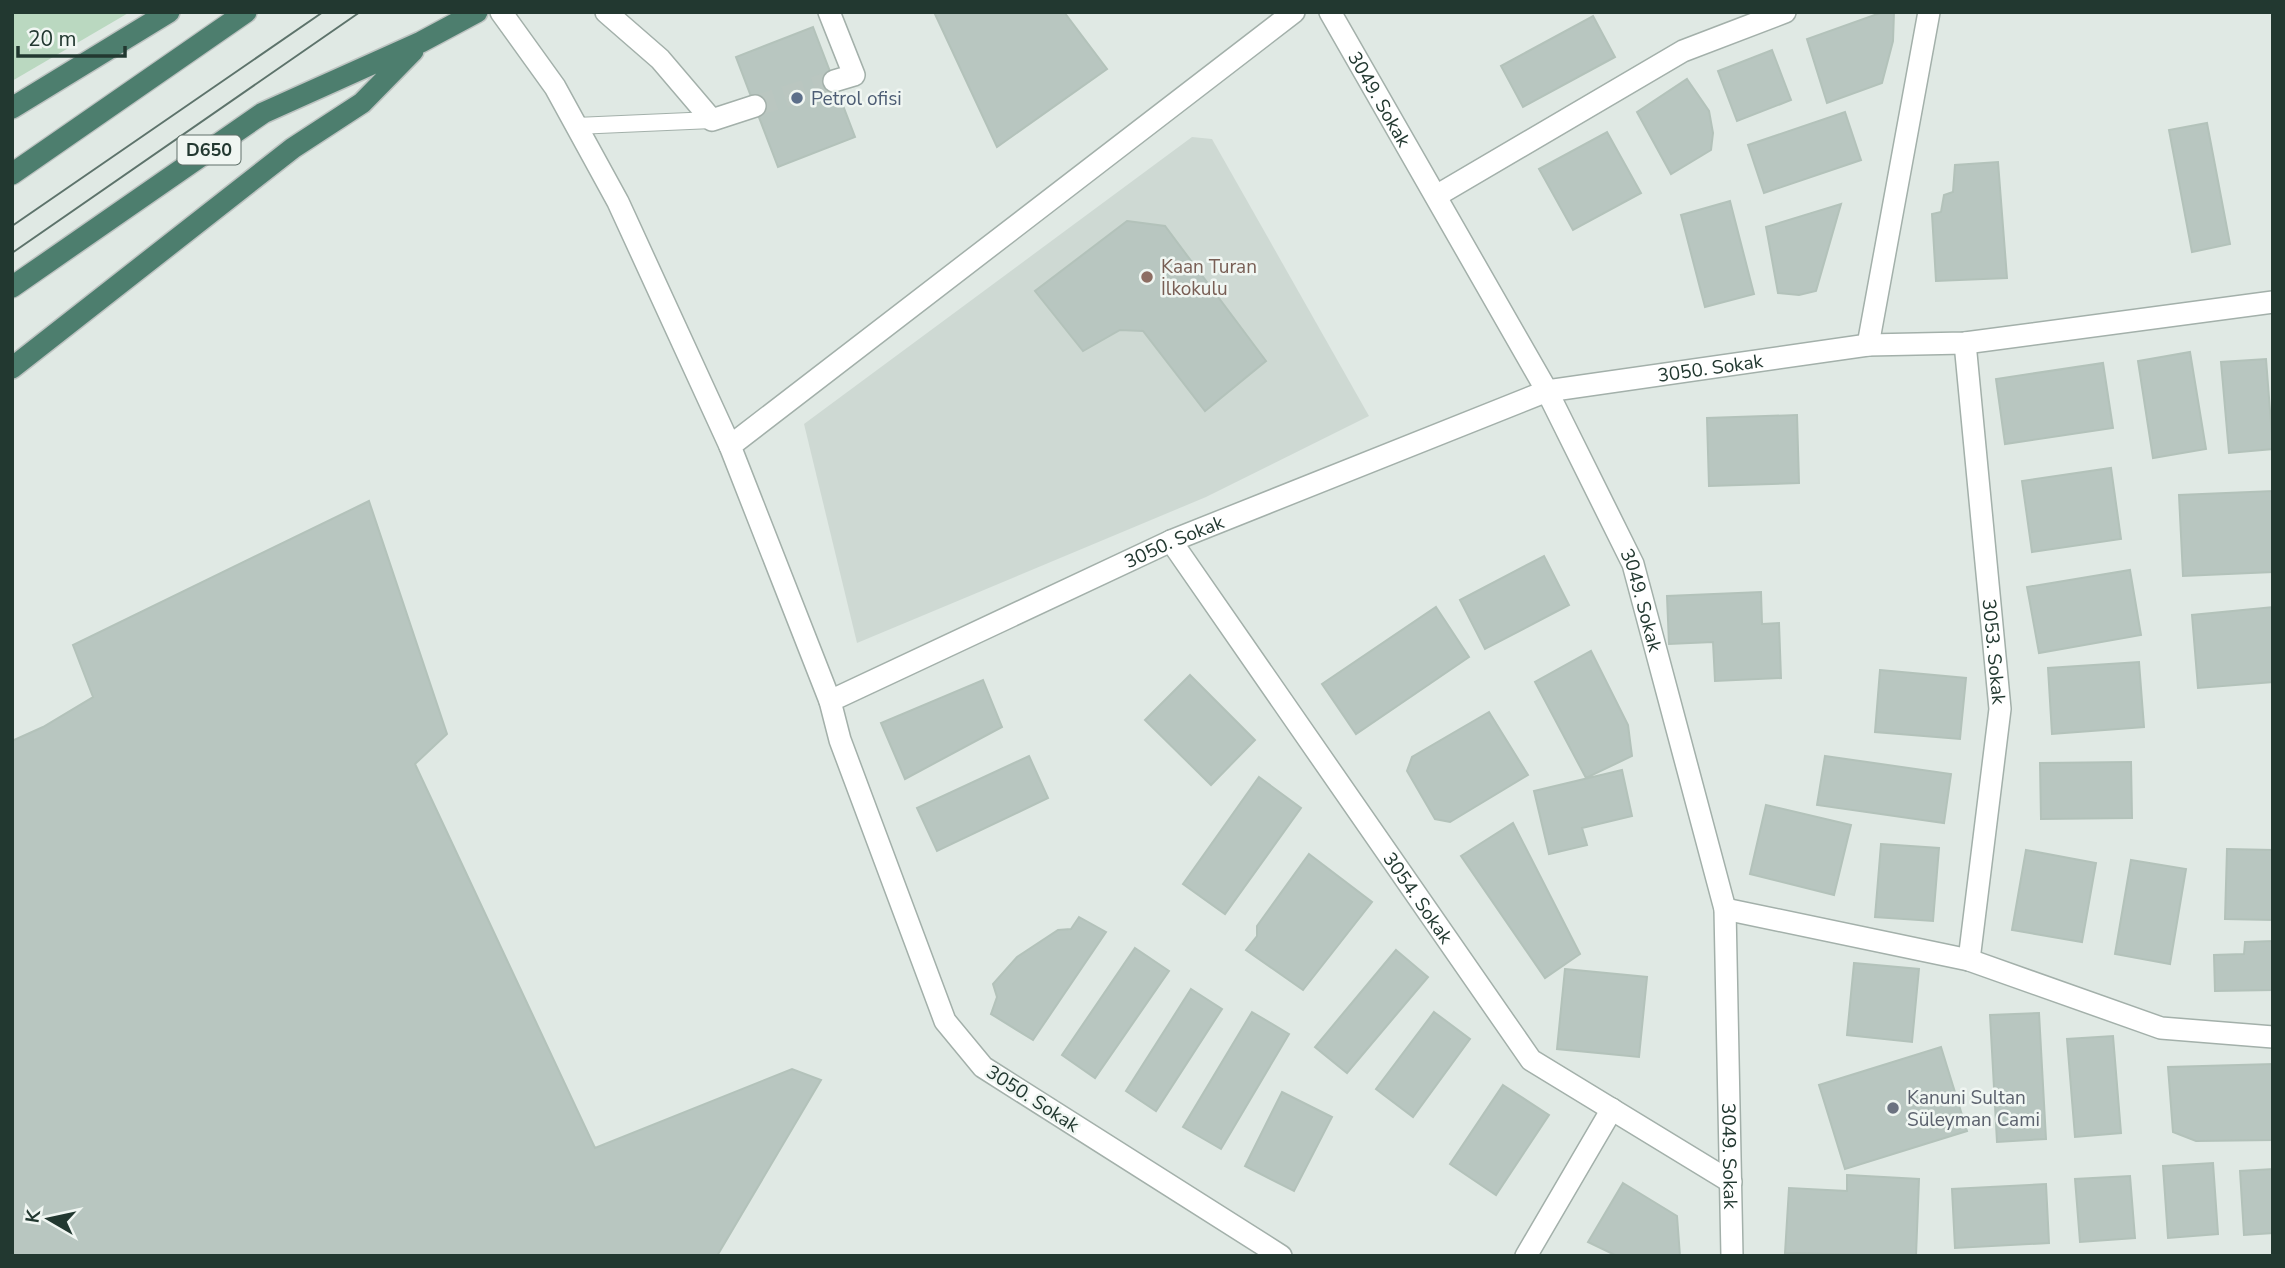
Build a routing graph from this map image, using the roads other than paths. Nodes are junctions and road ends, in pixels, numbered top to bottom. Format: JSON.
{"nodes":[{"id":1,"x":169,"y":12,"type":"edge"},
{"id":2,"x":246,"y":12,"type":"edge"},
{"id":3,"x":477,"y":12,"type":"edge"},
{"id":4,"x":501,"y":12,"type":"edge"},
{"id":5,"x":606,"y":12,"type":"edge"},
{"id":6,"x":829,"y":12,"type":"edge"},
{"id":7,"x":1294,"y":12,"type":"edge"},
{"id":8,"x":1330,"y":12,"type":"edge"},
{"id":9,"x":1785,"y":12,"type":"edge"},
{"id":10,"x":1929,"y":12,"type":"edge"},
{"id":11,"x":421,"y":42,"type":"junction"},
{"id":12,"x":834,"y":81,"type":"tunnel mouth"},
{"id":13,"x":755,"y":106,"type":"tunnel mouth"},
{"id":14,"x":12,"y":108,"type":"edge"},
{"id":15,"x":712,"y":120,"type":"junction"},
{"id":16,"x":576,"y":126,"type":"junction"},
{"id":17,"x":12,"y":174,"type":"edge"},
{"id":18,"x":1436,"y":196,"type":"junction"},
{"id":19,"x":12,"y":287,"type":"edge"},
{"id":20,"x":2273,"y":302,"type":"edge"},
{"id":21,"x":1965,"y":343,"type":"junction"},
{"id":22,"x":1868,"y":345,"type":"junction"},
{"id":23,"x":12,"y":368,"type":"edge"},
{"id":24,"x":1548,"y":391,"type":"junction"},
{"id":25,"x":730,"y":446,"type":"junction"},
{"id":26,"x":1171,"y":541,"type":"junction"},
{"id":27,"x":830,"y":701,"type":"junction"},
{"id":28,"x":1726,"y":909,"type":"junction"},
{"id":29,"x":1969,"y":960,"type":"junction"},
{"id":30,"x":2273,"y":1037,"type":"edge"},
{"id":31,"x":1612,"y":1109,"type":"junction"},
{"id":32,"x":1731,"y":1182,"type":"junction"},
{"id":33,"x":1281,"y":1256,"type":"edge"},
{"id":34,"x":1526,"y":1256,"type":"edge"},
{"id":35,"x":1732,"y":1256,"type":"edge"}],
"edges":[{"from":1,"to":14,"type":"highway"},
{"from":2,"to":17,"type":"highway"},
{"from":3,"to":11,"type":"highway","number":"D650"},
{"from":4,"to":16,"type":"street"},
{"from":5,"to":15,"type":"street"},
{"from":6,"to":12,"type":"street"},
{"from":7,"to":25,"type":"street"},
{"from":8,"to":18,"type":"street","name":"3049. Sokak"},
{"from":9,"to":18,"type":"street"},
{"from":10,"to":22,"type":"street"},
{"from":11,"to":19,"type":"highway","number":"D650"},
{"from":11,"to":23,"type":"highway"},
{"from":13,"to":15,"type":"street"},
{"from":15,"to":16,"type":"lane"},
{"from":16,"to":25,"type":"street"},
{"from":18,"to":24,"type":"street","name":"3049. Sokak"},
{"from":20,"to":21,"type":"street","name":"3050. Sokak"},
{"from":21,"to":22,"type":"street","name":"3050. Sokak"},
{"from":21,"to":29,"type":"street","name":"3053. Sokak"},
{"from":22,"to":24,"type":"street","name":"3050. Sokak"},
{"from":24,"to":26,"type":"street","name":"3050. Sokak"},
{"from":24,"to":28,"type":"street","name":"3049. Sokak"},
{"from":25,"to":27,"type":"street"},
{"from":26,"to":27,"type":"street","name":"3050. Sokak"},
{"from":26,"to":31,"type":"street","name":"3054. Sokak"},
{"from":27,"to":33,"type":"street","name":"3050. Sokak"},
{"from":28,"to":29,"type":"street"},
{"from":28,"to":32,"type":"street","name":"3049. Sokak"},
{"from":29,"to":30,"type":"street"},
{"from":31,"to":32,"type":"street","name":"3054. Sokak"},
{"from":31,"to":34,"type":"street"},
{"from":32,"to":35,"type":"street","name":"3049. Sokak"}]}
